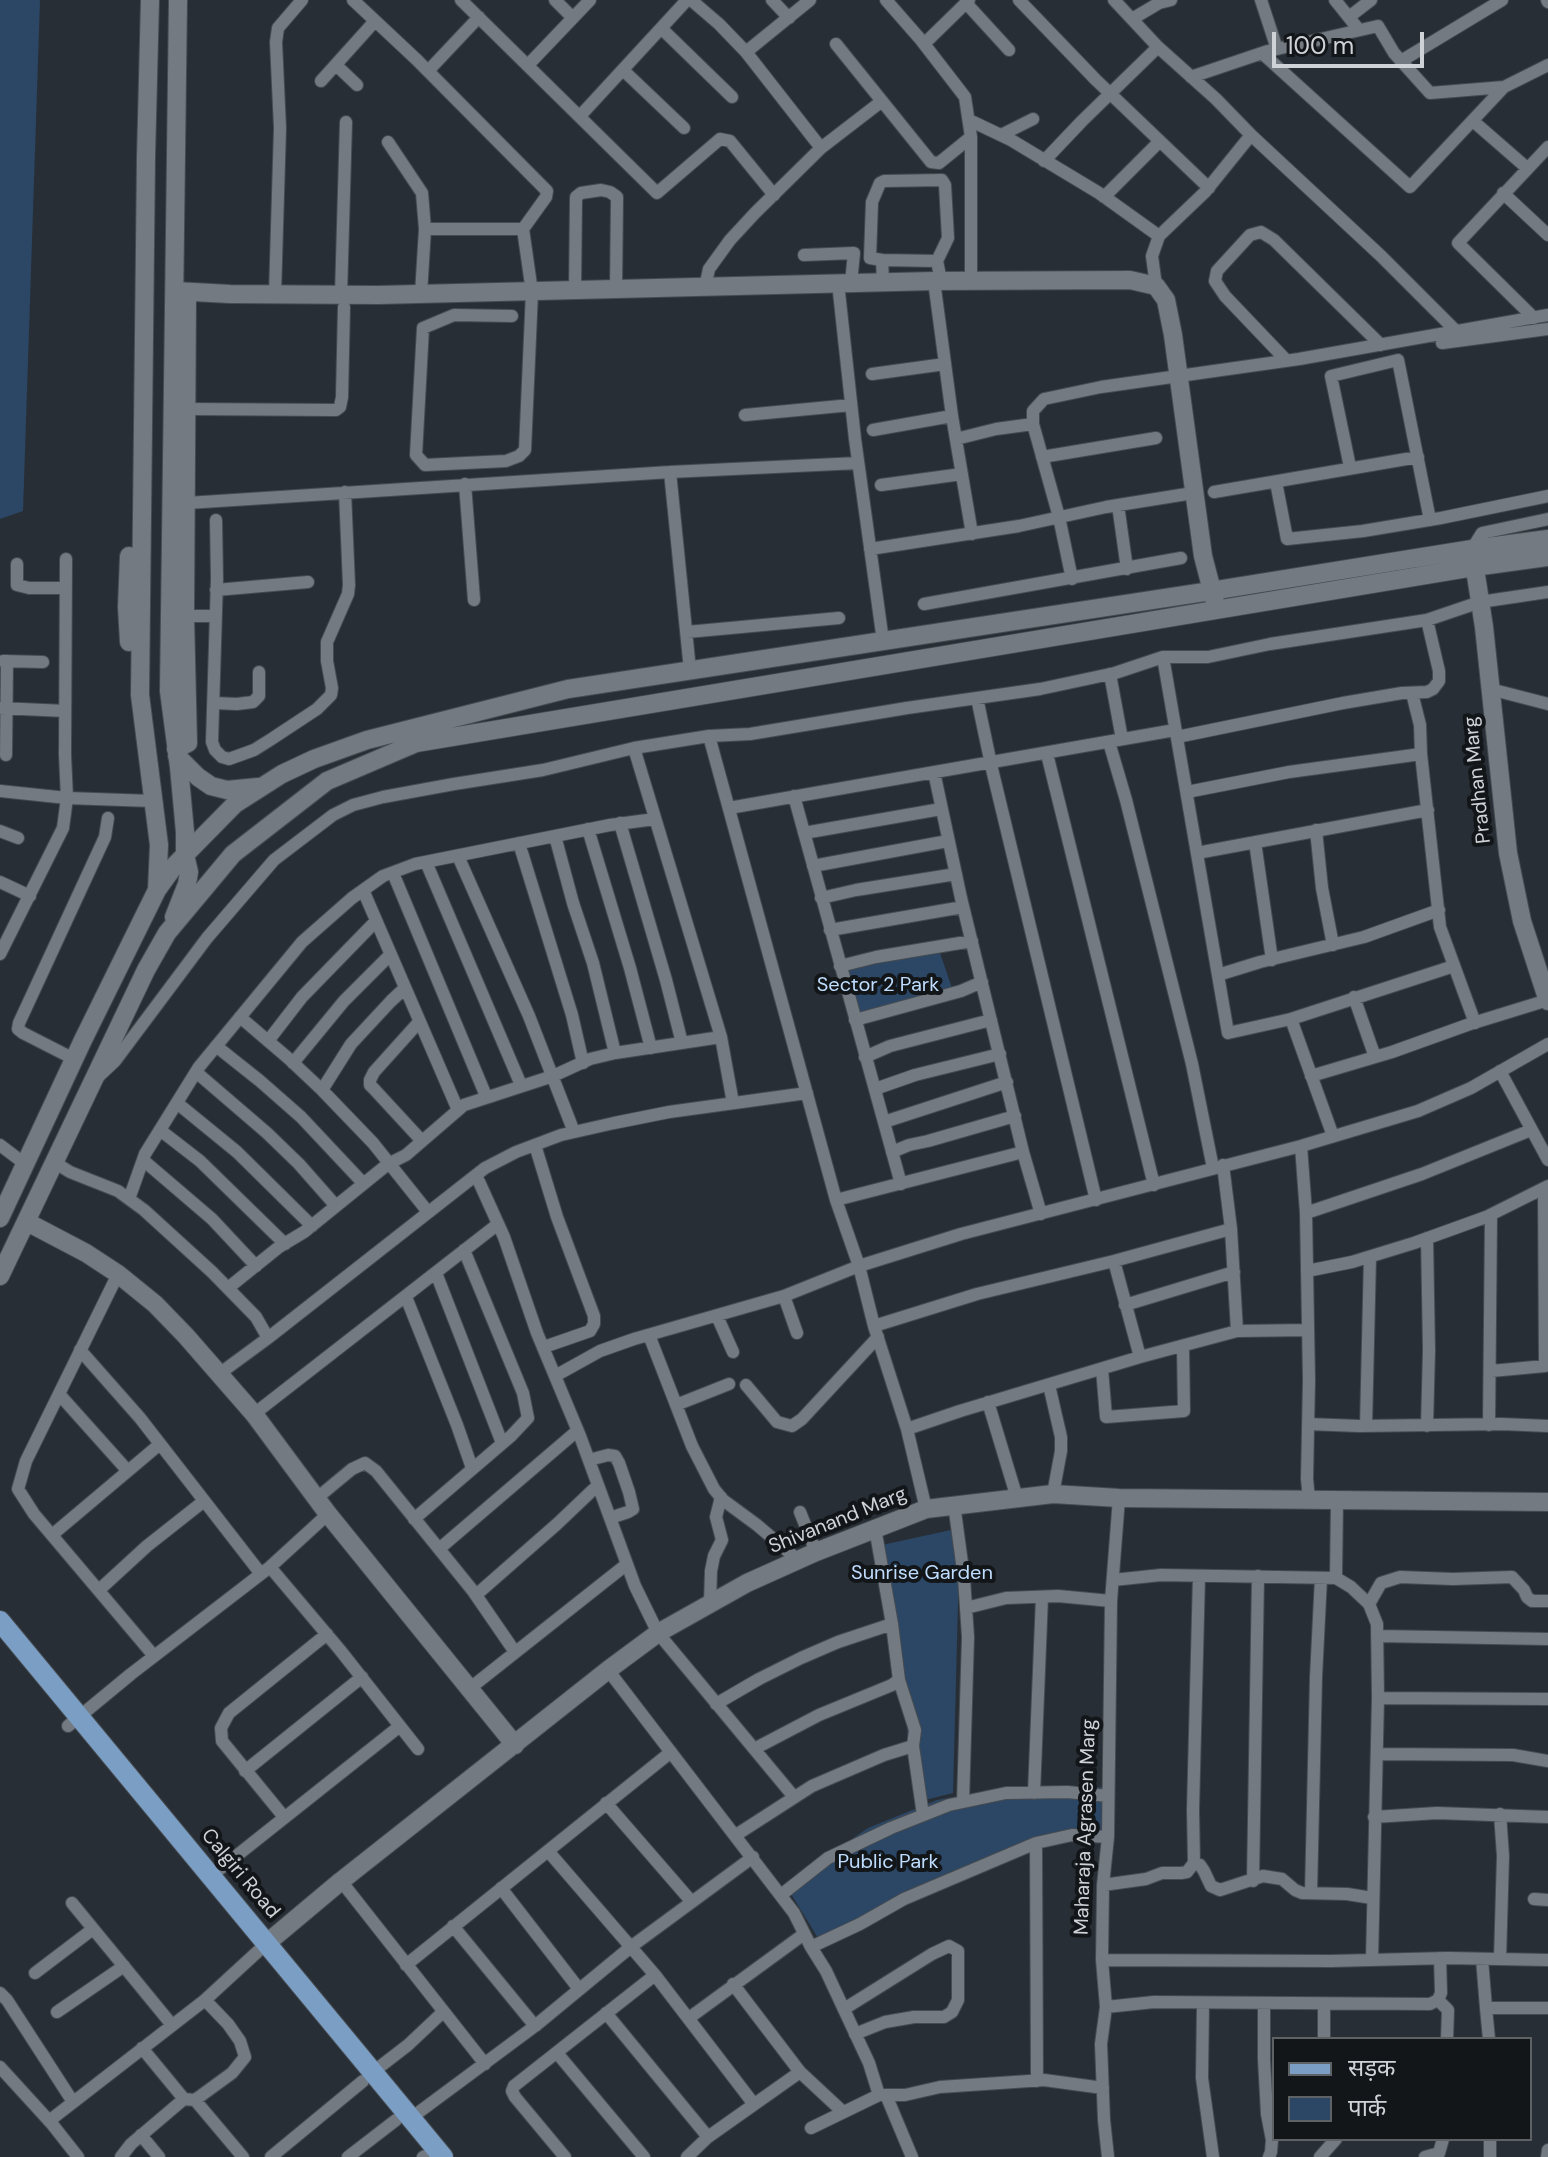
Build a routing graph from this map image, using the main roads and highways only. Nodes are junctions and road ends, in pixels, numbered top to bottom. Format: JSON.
{"nodes":[{"id":1,"x":150,"y":0,"type":"edge"},
{"id":2,"x":178,"y":0,"type":"edge"},
{"id":3,"x":190,"y":0,"type":"edge"},
{"id":4,"x":181,"y":292,"type":"junction"},
{"id":5,"x":1548,"y":539,"type":"edge"},
{"id":6,"x":1548,"y":557,"type":"edge"},
{"id":7,"x":1473,"y":558,"type":"junction"},
{"id":8,"x":1211,"y":591,"type":"junction"},
{"id":9,"x":1217,"y":610,"type":"junction"},
{"id":10,"x":169,"y":691,"type":"junction"},
{"id":11,"x":140,"y":704,"type":"junction"},
{"id":12,"x":176,"y":752,"type":"junction"},
{"id":13,"x":259,"y":787,"type":"junction"},
{"id":14,"x":159,"y":845,"type":"junction"},
{"id":15,"x":183,"y":864,"type":"junction"},
{"id":16,"x":218,"y":870,"type":"junction"},
{"id":17,"x":157,"y":890,"type":"junction"},
{"id":18,"x":167,"y":933,"type":"junction"},
{"id":19,"x":1548,"y":1001,"type":"edge"},
{"id":20,"x":0,"y":1218,"type":"edge"},
{"id":21,"x":27,"y":1222,"type":"junction"},
{"id":22,"x":0,"y":1276,"type":"edge"},
{"id":23,"x":1548,"y":1502,"type":"edge"},
{"id":24,"x":0,"y":1621,"type":"edge"},
{"id":25,"x":0,"y":1643,"type":"edge"},
{"id":26,"x":73,"y":1722,"type":"junction"},
{"id":27,"x":515,"y":1745,"type":"junction"},
{"id":28,"x":262,"y":1948,"type":"junction"},
{"id":29,"x":429,"y":2157,"type":"edge"}],
"edges":[{"from":1,"to":11,"type":"main road"},
{"from":2,"to":4,"type":"main road"},
{"from":3,"to":4,"type":"main road"},
{"from":4,"to":8,"type":"main road"},
{"from":4,"to":10,"type":"main road"},
{"from":4,"to":12,"type":"main road"},
{"from":5,"to":7,"type":"main road"},
{"from":6,"to":7,"type":"main road"},
{"from":7,"to":8,"type":"main road"},
{"from":7,"to":9,"type":"main road"},
{"from":7,"to":19,"type":"main road","name":"Pradhan Marg"},
{"from":8,"to":9,"type":"main road"},
{"from":8,"to":13,"type":"main road"},
{"from":9,"to":16,"type":"main road"},
{"from":10,"to":11,"type":"main road"},
{"from":10,"to":12,"type":"main road"},
{"from":11,"to":14,"type":"main road"},
{"from":12,"to":13,"type":"main road"},
{"from":12,"to":15,"type":"main road"},
{"from":13,"to":15,"type":"main road"},
{"from":14,"to":15,"type":"main road"},
{"from":14,"to":17,"type":"main road"},
{"from":15,"to":16,"type":"main road"},
{"from":15,"to":17,"type":"main road"},
{"from":15,"to":18,"type":"main road"},
{"from":16,"to":18,"type":"main road"},
{"from":17,"to":20,"type":"main road"},
{"from":18,"to":21,"type":"main road"},
{"from":21,"to":22,"type":"main road"},
{"from":21,"to":27,"type":"main road"},
{"from":23,"to":27,"type":"main road","name":"Shivanand Marg"},
{"from":24,"to":26,"type":"main road","name":"Calgiri Road"},
{"from":25,"to":26,"type":"main road","name":"Calgiri Road"},
{"from":26,"to":28,"type":"main road","name":"Calgiri Road"},
{"from":26,"to":28,"type":"main road","name":"Calgiri Road"},
{"from":27,"to":28,"type":"main road","name":"Shivanand Marg"},
{"from":28,"to":29,"type":"main road","name":"Calgiri Road"}]}
